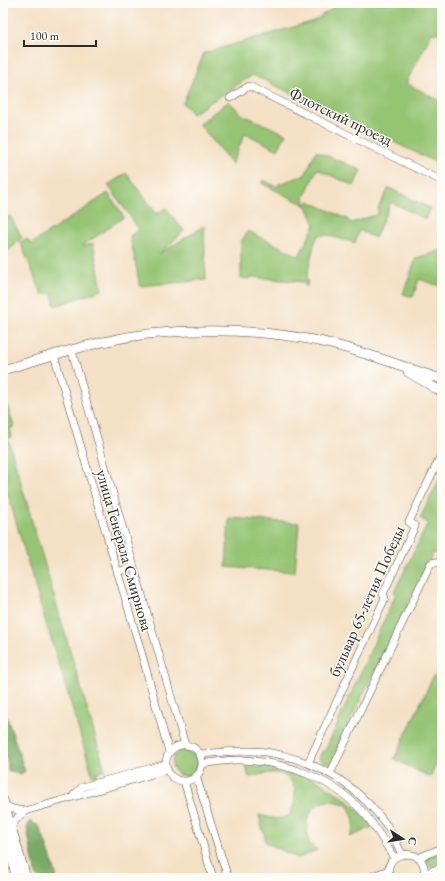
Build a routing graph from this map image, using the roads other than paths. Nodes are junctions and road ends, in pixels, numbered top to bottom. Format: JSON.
{"nodes":[{"id":1,"x":230,"y":98,"type":"dead end"},
{"id":2,"x":442,"y":181,"type":"edge"},
{"id":3,"x":72,"y":351,"type":"junction"},
{"id":4,"x":54,"y":355,"type":"junction"},
{"id":5,"x":395,"y":364,"type":"junction"},
{"id":6,"x":3,"y":370,"type":"edge"},
{"id":7,"x":442,"y":379,"type":"edge"},
{"id":8,"x":441,"y":390,"type":"edge"},
{"id":9,"x":442,"y":453,"type":"edge"},
{"id":10,"x":442,"y":562,"type":"edge"},
{"id":11,"x":134,"y":567,"type":"junction"},
{"id":12,"x":117,"y":572,"type":"junction"},
{"id":13,"x":185,"y":745,"type":"junction"},
{"id":14,"x":170,"y":752,"type":"junction"},
{"id":15,"x":199,"y":754,"type":"junction"},
{"id":16,"x":288,"y":757,"type":"junction"},
{"id":17,"x":308,"y":763,"type":"junction"},
{"id":18,"x":202,"y":764,"type":"junction"},
{"id":19,"x":286,"y":766,"type":"junction"},
{"id":20,"x":166,"y":767,"type":"junction"},
{"id":21,"x":330,"y":774,"type":"junction"},
{"id":22,"x":196,"y":776,"type":"junction"},
{"id":23,"x":184,"y":781,"type":"junction"},
{"id":24,"x":347,"y":785,"type":"junction"},
{"id":25,"x":342,"y":794,"type":"junction"},
{"id":26,"x":4,"y":803,"type":"edge"},
{"id":27,"x":25,"y":811,"type":"junction"},
{"id":28,"x":7,"y":827,"type":"edge"},
{"id":29,"x":442,"y":848,"type":"edge"},
{"id":30,"x":402,"y":854,"type":"junction"},
{"id":31,"x":394,"y":858,"type":"junction"},
{"id":32,"x":418,"y":858,"type":"junction"},
{"id":33,"x":442,"y":867,"type":"edge"},
{"id":34,"x":389,"y":870,"type":"junction"},
{"id":35,"x":424,"y":876,"type":"edge"},
{"id":36,"x":17,"y":878,"type":"edge"},
{"id":37,"x":26,"y":878,"type":"edge"},
{"id":38,"x":213,"y":878,"type":"edge"},
{"id":39,"x":228,"y":878,"type":"edge"},
{"id":40,"x":367,"y":878,"type":"edge"},
{"id":41,"x":390,"y":878,"type":"edge"}],
"edges":[{"from":1,"to":2,"type":"street","name":"Флотский проезд"},
{"from":3,"to":4,"type":"main road"},
{"from":3,"to":5,"type":"main road"},
{"from":3,"to":11,"type":"street","name":"улица Генерала Смирнова"},
{"from":4,"to":6,"type":"main road"},
{"from":4,"to":12,"type":"street","name":"улица Генерала Смирнова"},
{"from":5,"to":7,"type":"main road"},
{"from":5,"to":8,"type":"main road"},
{"from":9,"to":17,"type":"street","name":"бульвар 65-летия Победы"},
{"from":10,"to":21,"type":"street"},
{"from":11,"to":12,"type":"street"},
{"from":11,"to":13,"type":"street","name":"улица Генерала Смирнова"},
{"from":12,"to":14,"type":"street","name":"улица Генерала Смирнова"},
{"from":13,"to":14,"type":"street"},
{"from":13,"to":15,"type":"street"},
{"from":14,"to":20,"type":"street"},
{"from":15,"to":16,"type":"street"},
{"from":15,"to":18,"type":"street"},
{"from":16,"to":17,"type":"street"},
{"from":16,"to":19,"type":"street"},
{"from":17,"to":21,"type":"street"},
{"from":18,"to":19,"type":"street"},
{"from":18,"to":22,"type":"street"},
{"from":19,"to":25,"type":"street"},
{"from":20,"to":23,"type":"street"},
{"from":20,"to":27,"type":"street"},
{"from":21,"to":24,"type":"street"},
{"from":22,"to":23,"type":"street"},
{"from":22,"to":39,"type":"street"},
{"from":23,"to":38,"type":"street"},
{"from":24,"to":25,"type":"street"},
{"from":24,"to":30,"type":"street"},
{"from":25,"to":31,"type":"street"},
{"from":26,"to":27,"type":"street"},
{"from":26,"to":28,"type":"main road"},
{"from":27,"to":28,"type":"street"},
{"from":28,"to":36,"type":"main road"},
{"from":28,"to":37,"type":"main road"},
{"from":29,"to":32,"type":"street"},
{"from":30,"to":31,"type":"street"},
{"from":30,"to":32,"type":"street"},
{"from":31,"to":34,"type":"street"},
{"from":32,"to":35,"type":"street"},
{"from":33,"to":35,"type":"street"},
{"from":34,"to":40,"type":"street"},
{"from":34,"to":41,"type":"street"}]}
